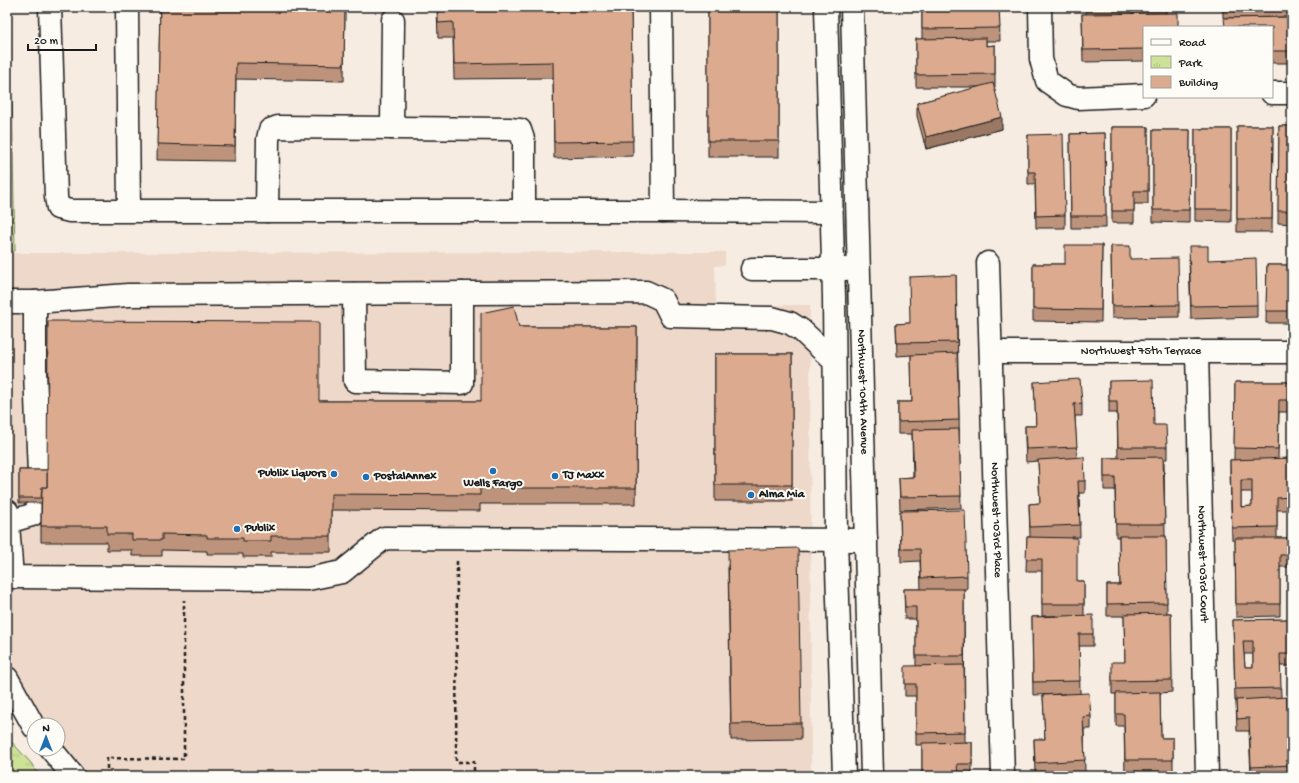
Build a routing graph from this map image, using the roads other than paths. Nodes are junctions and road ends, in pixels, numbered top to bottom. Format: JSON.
{"nodes":[{"id":1,"x":50,"y":7,"type":"edge"},
{"id":2,"x":127,"y":7,"type":"edge"},
{"id":3,"x":661,"y":7,"type":"edge"},
{"id":4,"x":826,"y":7,"type":"edge"},
{"id":5,"x":852,"y":7,"type":"edge"},
{"id":6,"x":1040,"y":7,"type":"edge"},
{"id":7,"x":393,"y":20,"type":"dead end"},
{"id":8,"x":1273,"y":93,"type":"edge"},
{"id":9,"x":1292,"y":93,"type":"edge"},
{"id":10,"x":1143,"y":95,"type":"edge"},
{"id":11,"x":392,"y":128,"type":"junction"},
{"id":12,"x":129,"y":210,"type":"junction"},
{"id":13,"x":524,"y":210,"type":"junction"},
{"id":14,"x":267,"y":211,"type":"junction"},
{"id":15,"x":663,"y":211,"type":"junction"},
{"id":16,"x":831,"y":212,"type":"junction"},
{"id":17,"x":988,"y":263,"type":"dead end"},
{"id":18,"x":860,"y":268,"type":"junction"},
{"id":19,"x":752,"y":269,"type":"dead end"},
{"id":20,"x":832,"y":269,"type":"junction"},
{"id":21,"x":462,"y":293,"type":"junction"},
{"id":22,"x":354,"y":294,"type":"junction"},
{"id":23,"x":7,"y":302,"type":"edge"},
{"id":24,"x":35,"y":302,"type":"junction"},
{"id":25,"x":991,"y":352,"type":"junction"},
{"id":26,"x":1197,"y":352,"type":"junction"},
{"id":27,"x":1292,"y":352,"type":"edge"},
{"id":28,"x":834,"y":361,"type":"junction"},
{"id":29,"x":39,"y":474,"type":"edge"},
{"id":30,"x":38,"y":503,"type":"edge"},
{"id":31,"x":8,"y":516,"type":"edge"},
{"id":32,"x":836,"y":540,"type":"junction"},
{"id":33,"x":866,"y":540,"type":"junction"},
{"id":34,"x":7,"y":678,"type":"edge"},
{"id":35,"x":28,"y":717,"type":"edge"},
{"id":36,"x":58,"y":757,"type":"edge"},
{"id":37,"x":73,"y":776,"type":"edge"},
{"id":38,"x":844,"y":776,"type":"edge"},
{"id":39,"x":872,"y":776,"type":"edge"},
{"id":40,"x":1003,"y":776,"type":"edge"},
{"id":41,"x":1207,"y":776,"type":"edge"}],
"edges":[{"from":1,"to":12,"type":"street"},
{"from":2,"to":12,"type":"street"},
{"from":3,"to":15,"type":"street"},
{"from":4,"to":16,"type":"street"},
{"from":5,"to":18,"type":"street","name":"Northwest 104th Avenue"},
{"from":6,"to":10,"type":"street"},
{"from":7,"to":11,"type":"street"},
{"from":8,"to":9,"type":"street"},
{"from":11,"to":13,"type":"street"},
{"from":11,"to":14,"type":"street"},
{"from":12,"to":14,"type":"street"},
{"from":13,"to":14,"type":"street"},
{"from":13,"to":15,"type":"street"},
{"from":15,"to":16,"type":"street"},
{"from":16,"to":20,"type":"street"},
{"from":17,"to":25,"type":"street","name":"Northwest 103rd Place"},
{"from":18,"to":20,"type":"street"},
{"from":18,"to":33,"type":"street","name":"Northwest 104th Avenue"},
{"from":19,"to":20,"type":"street"},
{"from":20,"to":28,"type":"street"},
{"from":21,"to":22,"type":"street"},
{"from":21,"to":22,"type":"street"},
{"from":21,"to":28,"type":"street"},
{"from":22,"to":24,"type":"street"},
{"from":23,"to":24,"type":"street"},
{"from":24,"to":29,"type":"street"},
{"from":25,"to":26,"type":"street","name":"Northwest 75th Terrace"},
{"from":25,"to":40,"type":"street","name":"Northwest 103rd Place"},
{"from":26,"to":27,"type":"street","name":"Northwest 75th Terrace"},
{"from":26,"to":41,"type":"street","name":"Northwest 103rd Court"},
{"from":28,"to":32,"type":"street"},
{"from":30,"to":31,"type":"street"},
{"from":31,"to":32,"type":"street"},
{"from":32,"to":33,"type":"street"},
{"from":32,"to":38,"type":"street"},
{"from":33,"to":39,"type":"street","name":"Northwest 104th Avenue"},
{"from":34,"to":35,"type":"street"},
{"from":36,"to":37,"type":"street"}]}
